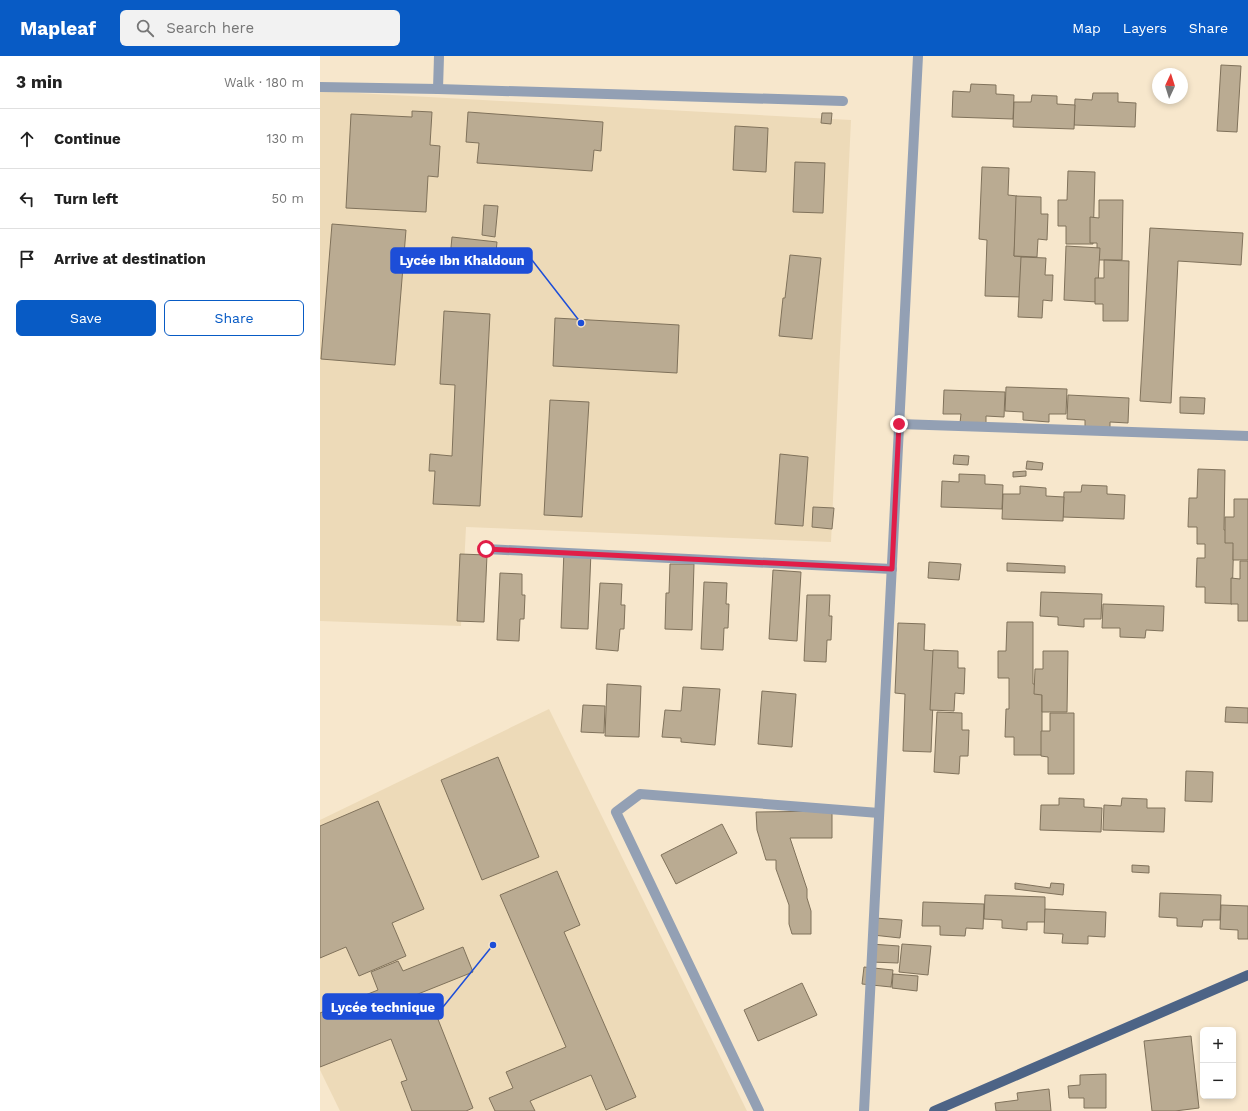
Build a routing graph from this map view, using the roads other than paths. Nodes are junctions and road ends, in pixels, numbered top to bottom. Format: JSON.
{"nodes":[{"id":1,"x":439,"y":56,"type":"edge"},
{"id":2,"x":918,"y":56,"type":"edge"},
{"id":3,"x":320,"y":87,"type":"edge"},
{"id":4,"x":438,"y":89,"type":"junction"},
{"id":5,"x":843,"y":101,"type":"dead end"},
{"id":6,"x":899,"y":424,"type":"junction"},
{"id":7,"x":1248,"y":436,"type":"edge"},
{"id":8,"x":486,"y":549,"type":"dead end"},
{"id":9,"x":892,"y":569,"type":"junction"},
{"id":10,"x":879,"y":813,"type":"junction"},
{"id":11,"x":1248,"y":976,"type":"edge"},
{"id":12,"x":759,"y":1111,"type":"edge"},
{"id":13,"x":864,"y":1111,"type":"edge"},
{"id":14,"x":934,"y":1111,"type":"edge"}],
"edges":[{"from":1,"to":4,"type":"street"},
{"from":2,"to":6,"type":"street"},
{"from":3,"to":4,"type":"street"},
{"from":4,"to":5,"type":"street"},
{"from":6,"to":7,"type":"street"},
{"from":6,"to":9,"type":"street"},
{"from":8,"to":9,"type":"street"},
{"from":9,"to":10,"type":"street"},
{"from":10,"to":12,"type":"street"},
{"from":10,"to":13,"type":"street"},
{"from":11,"to":14,"type":"main road"}]}
